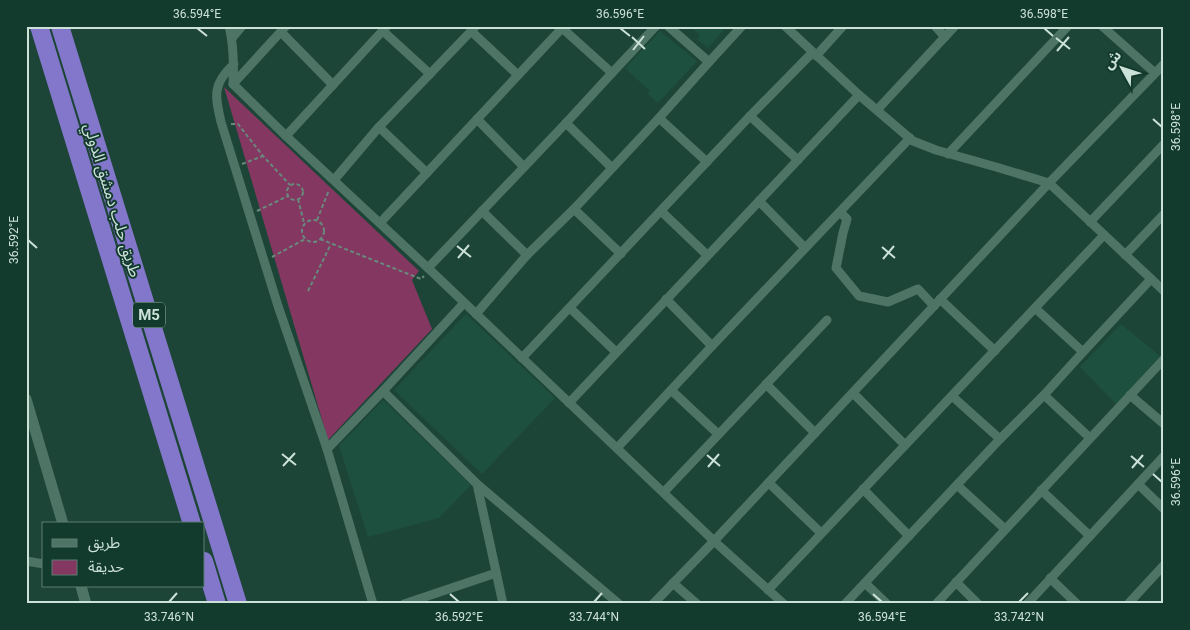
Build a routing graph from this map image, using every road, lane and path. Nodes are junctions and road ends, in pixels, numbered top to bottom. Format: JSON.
{"nodes":[{"id":1,"x":40,"y":26,"type":"edge"},
{"id":2,"x":60,"y":26,"type":"edge"},
{"id":3,"x":229,"y":26,"type":"edge"},
{"id":4,"x":242,"y":26,"type":"edge"},
{"id":5,"x":656,"y":26,"type":"edge"},
{"id":6,"x":668,"y":26,"type":"edge"},
{"id":7,"x":742,"y":26,"type":"edge"},
{"id":8,"x":785,"y":26,"type":"edge"},
{"id":9,"x":843,"y":26,"type":"edge"},
{"id":10,"x":935,"y":26,"type":"edge"},
{"id":11,"x":955,"y":26,"type":"edge"},
{"id":12,"x":1068,"y":26,"type":"edge"},
{"id":13,"x":1102,"y":26,"type":"edge"},
{"id":14,"x":563,"y":27,"type":"edge"},
{"id":15,"x":385,"y":28,"type":"edge"},
{"id":16,"x":284,"y":29,"type":"edge"},
{"id":17,"x":473,"y":29,"type":"edge"},
{"id":18,"x":946,"y":37,"type":"junction"},
{"id":19,"x":232,"y":38,"type":"junction"},
{"id":20,"x":814,"y":54,"type":"junction"},
{"id":21,"x":709,"y":62,"type":"junction"},
{"id":22,"x":234,"y":64,"type":"junction"},
{"id":23,"x":1164,"y":64,"type":"edge"},
{"id":24,"x":612,"y":73,"type":"junction"},
{"id":25,"x":1155,"y":73,"type":"junction"},
{"id":26,"x":430,"y":74,"type":"junction"},
{"id":27,"x":518,"y":75,"type":"junction"},
{"id":28,"x":233,"y":84,"type":"junction"},
{"id":29,"x":333,"y":85,"type":"junction"},
{"id":30,"x":859,"y":95,"type":"junction"},
{"id":31,"x":877,"y":110,"type":"junction"},
{"id":32,"x":750,"y":116,"type":"junction"},
{"id":33,"x":659,"y":118,"type":"junction"},
{"id":34,"x":477,"y":119,"type":"junction"},
{"id":35,"x":221,"y":122,"type":"junction"},
{"id":36,"x":566,"y":123,"type":"junction"},
{"id":37,"x":379,"y":127,"type":"junction"},
{"id":38,"x":286,"y":136,"type":"junction"},
{"id":39,"x":910,"y":138,"type":"junction"},
{"id":40,"x":1164,"y":144,"type":"edge"},
{"id":41,"x":948,"y":154,"type":"junction"},
{"id":42,"x":263,"y":156,"type":"junction"},
{"id":43,"x":798,"y":160,"type":"junction"},
{"id":44,"x":707,"y":162,"type":"junction"},
{"id":45,"x":235,"y":167,"type":"junction"},
{"id":46,"x":524,"y":167,"type":"junction"},
{"id":47,"x":612,"y":168,"type":"junction"},
{"id":48,"x":427,"y":172,"type":"junction"},
{"id":49,"x":334,"y":180,"type":"junction"},
{"id":50,"x":1049,"y":183,"type":"junction"},
{"id":51,"x":290,"y":186,"type":"junction"},
{"id":52,"x":288,"y":196,"type":"junction"},
{"id":53,"x":298,"y":199,"type":"junction"},
{"id":54,"x":759,"y":201,"type":"junction"},
{"id":55,"x":574,"y":209,"type":"junction"},
{"id":56,"x":482,"y":211,"type":"junction"},
{"id":57,"x":661,"y":211,"type":"junction"},
{"id":58,"x":840,"y":212,"type":"junction"},
{"id":59,"x":1164,"y":214,"type":"edge"},
{"id":60,"x":249,"y":215,"type":"junction"},
{"id":61,"x":317,"y":220,"type":"junction"},
{"id":62,"x":1090,"y":222,"type":"junction"},
{"id":63,"x":380,"y":223,"type":"junction"},
{"id":64,"x":304,"y":224,"type":"junction"},
{"id":65,"x":1104,"y":235,"type":"junction"},
{"id":66,"x":305,"y":239,"type":"junction"},
{"id":67,"x":320,"y":239,"type":"junction"},
{"id":68,"x":331,"y":244,"type":"junction"},
{"id":69,"x":805,"y":248,"type":"junction"},
{"id":70,"x":621,"y":254,"type":"junction"},
{"id":71,"x":527,"y":255,"type":"junction"},
{"id":72,"x":707,"y":255,"type":"junction"},
{"id":73,"x":1125,"y":255,"type":"junction"},
{"id":74,"x":264,"y":261,"type":"junction"},
{"id":75,"x":429,"y":269,"type":"junction"},
{"id":76,"x":1159,"y":284,"type":"edge"},
{"id":77,"x":308,"y":291,"type":"dead end"},
{"id":78,"x":666,"y":299,"type":"junction"},
{"id":79,"x":464,"y":303,"type":"junction"},
{"id":80,"x":937,"y":303,"type":"junction"},
{"id":81,"x":570,"y":308,"type":"junction"},
{"id":82,"x":1035,"y":308,"type":"junction"},
{"id":83,"x":476,"y":314,"type":"junction"},
{"id":84,"x":827,"y":320,"type":"dead end"},
{"id":85,"x":712,"y":346,"type":"junction"},
{"id":86,"x":995,"y":351,"type":"junction"},
{"id":87,"x":616,"y":352,"type":"junction"},
{"id":88,"x":1083,"y":352,"type":"junction"},
{"id":89,"x":522,"y":358,"type":"junction"},
{"id":90,"x":1164,"y":359,"type":"edge"},
{"id":91,"x":766,"y":384,"type":"junction"},
{"id":92,"x":671,"y":390,"type":"junction"},
{"id":93,"x":383,"y":391,"type":"junction"},
{"id":94,"x":853,"y":393,"type":"junction"},
{"id":95,"x":1044,"y":395,"type":"junction"},
{"id":96,"x":1130,"y":395,"type":"junction"},
{"id":97,"x":952,"y":396,"type":"junction"},
{"id":98,"x":26,"y":399,"type":"edge"},
{"id":99,"x":569,"y":403,"type":"junction"},
{"id":100,"x":1164,"y":424,"type":"edge"},
{"id":101,"x":815,"y":433,"type":"junction"},
{"id":102,"x":718,"y":434,"type":"junction"},
{"id":103,"x":1090,"y":438,"type":"junction"},
{"id":104,"x":1000,"y":440,"type":"junction"},
{"id":105,"x":905,"y":445,"type":"junction"},
{"id":106,"x":327,"y":448,"type":"junction"},
{"id":107,"x":617,"y":448,"type":"junction"},
{"id":108,"x":1164,"y":456,"type":"edge"},
{"id":109,"x":768,"y":483,"type":"junction"},
{"id":110,"x":477,"y":484,"type":"junction"},
{"id":111,"x":1138,"y":484,"type":"junction"},
{"id":112,"x":957,"y":485,"type":"junction"},
{"id":113,"x":863,"y":489,"type":"junction"},
{"id":114,"x":1041,"y":490,"type":"junction"},
{"id":115,"x":664,"y":492,"type":"junction"},
{"id":116,"x":1164,"y":508,"type":"edge"},
{"id":117,"x":62,"y":522,"type":"edge"},
{"id":118,"x":191,"y":522,"type":"edge"},
{"id":119,"x":1005,"y":529,"type":"junction"},
{"id":120,"x":821,"y":533,"type":"junction"},
{"id":121,"x":909,"y":536,"type":"junction"},
{"id":122,"x":1090,"y":536,"type":"junction"},
{"id":123,"x":714,"y":541,"type":"junction"},
{"id":124,"x":26,"y":561,"type":"edge"},
{"id":125,"x":42,"y":564,"type":"edge"},
{"id":126,"x":205,"y":564,"type":"edge"},
{"id":127,"x":1164,"y":565,"type":"edge"},
{"id":128,"x":496,"y":573,"type":"junction"},
{"id":129,"x":1050,"y":578,"type":"junction"},
{"id":130,"x":956,"y":582,"type":"junction"},
{"id":131,"x":673,"y":583,"type":"junction"},
{"id":132,"x":865,"y":583,"type":"junction"},
{"id":133,"x":82,"y":588,"type":"edge"},
{"id":134,"x":768,"y":590,"type":"junction"},
{"id":135,"x":422,"y":601,"type":"edge"},
{"id":136,"x":86,"y":604,"type":"edge"},
{"id":137,"x":217,"y":604,"type":"edge"},
{"id":138,"x":238,"y":604,"type":"edge"},
{"id":139,"x":373,"y":604,"type":"edge"},
{"id":140,"x":404,"y":604,"type":"edge"},
{"id":141,"x":503,"y":604,"type":"edge"},
{"id":142,"x":619,"y":604,"type":"edge"},
{"id":143,"x":653,"y":604,"type":"edge"},
{"id":144,"x":697,"y":604,"type":"edge"},
{"id":145,"x":784,"y":604,"type":"edge"},
{"id":146,"x":845,"y":604,"type":"edge"},
{"id":147,"x":887,"y":604,"type":"edge"},
{"id":148,"x":936,"y":604,"type":"edge"},
{"id":149,"x":978,"y":604,"type":"edge"},
{"id":150,"x":1027,"y":604,"type":"edge"},
{"id":151,"x":1077,"y":604,"type":"edge"},
{"id":152,"x":1128,"y":604,"type":"edge"}],
"edges":[{"from":1,"to":118,"type":"highway","name":"طريق حلب دمشق الدولي","number":"M5"},
{"from":2,"to":138,"type":"highway","name":"طريق حلب دمشق الدولي","number":"M5"},
{"from":3,"to":19,"type":"street"},
{"from":4,"to":19,"type":"street"},
{"from":5,"to":24,"type":"street"},
{"from":6,"to":21,"type":"street"},
{"from":7,"to":21,"type":"street"},
{"from":8,"to":20,"type":"street"},
{"from":9,"to":20,"type":"street"},
{"from":10,"to":18,"type":"street"},
{"from":11,"to":18,"type":"street"},
{"from":12,"to":41,"type":"street"},
{"from":13,"to":25,"type":"street"},
{"from":14,"to":24,"type":"street"},
{"from":14,"to":27,"type":"street"},
{"from":15,"to":26,"type":"street"},
{"from":15,"to":29,"type":"street"},
{"from":16,"to":28,"type":"street"},
{"from":16,"to":29,"type":"street"},
{"from":17,"to":26,"type":"street"},
{"from":17,"to":27,"type":"street"},
{"from":18,"to":31,"type":"street"},
{"from":19,"to":22,"type":"street"},
{"from":20,"to":30,"type":"street"},
{"from":20,"to":32,"type":"street"},
{"from":21,"to":33,"type":"street"},
{"from":22,"to":28,"type":"street"},
{"from":22,"to":35,"type":"street"},
{"from":23,"to":25,"type":"street"},
{"from":24,"to":36,"type":"street"},
{"from":25,"to":50,"type":"street"},
{"from":26,"to":37,"type":"street"},
{"from":27,"to":34,"type":"street"},
{"from":28,"to":38,"type":"street"},
{"from":29,"to":38,"type":"street"},
{"from":30,"to":31,"type":"street"},
{"from":30,"to":43,"type":"street"},
{"from":31,"to":39,"type":"street"},
{"from":32,"to":43,"type":"street"},
{"from":32,"to":44,"type":"street"},
{"from":33,"to":44,"type":"street"},
{"from":33,"to":47,"type":"street"},
{"from":34,"to":46,"type":"street"},
{"from":34,"to":48,"type":"street"},
{"from":35,"to":42,"type":"path"},
{"from":35,"to":45,"type":"street"},
{"from":36,"to":46,"type":"street"},
{"from":36,"to":47,"type":"street"},
{"from":37,"to":48,"type":"street"},
{"from":37,"to":49,"type":"street"},
{"from":38,"to":49,"type":"street"},
{"from":39,"to":41,"type":"street"},
{"from":39,"to":58,"type":"street"},
{"from":40,"to":62,"type":"street"},
{"from":41,"to":50,"type":"street"},
{"from":42,"to":45,"type":"path"},
{"from":42,"to":51,"type":"path"},
{"from":43,"to":54,"type":"street"},
{"from":44,"to":57,"type":"street"},
{"from":45,"to":60,"type":"street"},
{"from":46,"to":56,"type":"street"},
{"from":47,"to":55,"type":"street"},
{"from":48,"to":63,"type":"street"},
{"from":49,"to":61,"type":"path"},
{"from":49,"to":63,"type":"street"},
{"from":50,"to":62,"type":"street"},
{"from":50,"to":80,"type":"street"},
{"from":51,"to":52,"type":"path"},
{"from":51,"to":53,"type":"path"},
{"from":52,"to":53,"type":"path"},
{"from":52,"to":60,"type":"path"},
{"from":53,"to":64,"type":"path"},
{"from":54,"to":69,"type":"street"},
{"from":54,"to":72,"type":"street"},
{"from":55,"to":70,"type":"street"},
{"from":55,"to":71,"type":"street"},
{"from":56,"to":71,"type":"street"},
{"from":56,"to":75,"type":"street"},
{"from":57,"to":70,"type":"street"},
{"from":57,"to":72,"type":"street"},
{"from":58,"to":69,"type":"street"},
{"from":58,"to":80,"type":"street"},
{"from":59,"to":73,"type":"street"},
{"from":60,"to":74,"type":"street"},
{"from":61,"to":64,"type":"path"},
{"from":61,"to":67,"type":"path"},
{"from":62,"to":65,"type":"street"},
{"from":63,"to":75,"type":"street"},
{"from":64,"to":66,"type":"path"},
{"from":65,"to":73,"type":"street"},
{"from":65,"to":82,"type":"street"},
{"from":66,"to":67,"type":"path"},
{"from":66,"to":74,"type":"path"},
{"from":67,"to":68,"type":"path"},
{"from":68,"to":75,"type":"path"},
{"from":68,"to":77,"type":"path"},
{"from":69,"to":85,"type":"street"},
{"from":70,"to":81,"type":"street"},
{"from":71,"to":83,"type":"street"},
{"from":72,"to":78,"type":"street"},
{"from":73,"to":76,"type":"street"},
{"from":74,"to":106,"type":"street"},
{"from":75,"to":79,"type":"street"},
{"from":76,"to":88,"type":"street"},
{"from":78,"to":85,"type":"street"},
{"from":78,"to":87,"type":"street"},
{"from":79,"to":83,"type":"street"},
{"from":79,"to":93,"type":"street"},
{"from":80,"to":86,"type":"street"},
{"from":80,"to":94,"type":"street"},
{"from":81,"to":87,"type":"street"},
{"from":81,"to":89,"type":"street"},
{"from":82,"to":86,"type":"street"},
{"from":82,"to":88,"type":"street"},
{"from":83,"to":89,"type":"street"},
{"from":84,"to":91,"type":"street"},
{"from":85,"to":92,"type":"street"},
{"from":86,"to":97,"type":"street"},
{"from":87,"to":99,"type":"street"},
{"from":88,"to":95,"type":"street"},
{"from":89,"to":99,"type":"street"},
{"from":90,"to":96,"type":"street"},
{"from":91,"to":101,"type":"street"},
{"from":91,"to":102,"type":"street"},
{"from":92,"to":102,"type":"street"},
{"from":92,"to":107,"type":"street"},
{"from":93,"to":106,"type":"street"},
{"from":93,"to":110,"type":"street"},
{"from":94,"to":101,"type":"street"},
{"from":94,"to":105,"type":"street"},
{"from":95,"to":103,"type":"street"},
{"from":95,"to":104,"type":"street"},
{"from":96,"to":100,"type":"street"},
{"from":96,"to":103,"type":"street"},
{"from":97,"to":104,"type":"street"},
{"from":97,"to":105,"type":"street"},
{"from":98,"to":117,"type":"street"},
{"from":99,"to":107,"type":"street"},
{"from":101,"to":109,"type":"street"},
{"from":102,"to":115,"type":"street"},
{"from":103,"to":114,"type":"street"},
{"from":104,"to":112,"type":"street"},
{"from":105,"to":113,"type":"street"},
{"from":106,"to":139,"type":"street"},
{"from":107,"to":115,"type":"street"},
{"from":108,"to":111,"type":"street"},
{"from":109,"to":120,"type":"street"},
{"from":109,"to":123,"type":"street"},
{"from":110,"to":128,"type":"street"},
{"from":110,"to":142,"type":"street"},
{"from":111,"to":116,"type":"street"},
{"from":111,"to":122,"type":"street"},
{"from":112,"to":119,"type":"street"},
{"from":112,"to":121,"type":"street"},
{"from":113,"to":120,"type":"street"},
{"from":113,"to":121,"type":"street"},
{"from":114,"to":119,"type":"street"},
{"from":114,"to":122,"type":"street"},
{"from":115,"to":123,"type":"street"},
{"from":119,"to":130,"type":"street"},
{"from":120,"to":134,"type":"street"},
{"from":121,"to":132,"type":"street"},
{"from":122,"to":129,"type":"street"},
{"from":123,"to":131,"type":"street"},
{"from":123,"to":134,"type":"street"},
{"from":124,"to":125,"type":"street"},
{"from":126,"to":137,"type":"highway"},
{"from":127,"to":152,"type":"street"},
{"from":128,"to":135,"type":"street"},
{"from":128,"to":141,"type":"street"},
{"from":129,"to":150,"type":"street"},
{"from":129,"to":151,"type":"street"},
{"from":130,"to":148,"type":"street"},
{"from":130,"to":149,"type":"street"},
{"from":131,"to":143,"type":"street"},
{"from":131,"to":144,"type":"street"},
{"from":132,"to":146,"type":"street"},
{"from":132,"to":147,"type":"street"},
{"from":133,"to":136,"type":"street"},
{"from":134,"to":145,"type":"street"},
{"from":135,"to":140,"type":"street"}]}
